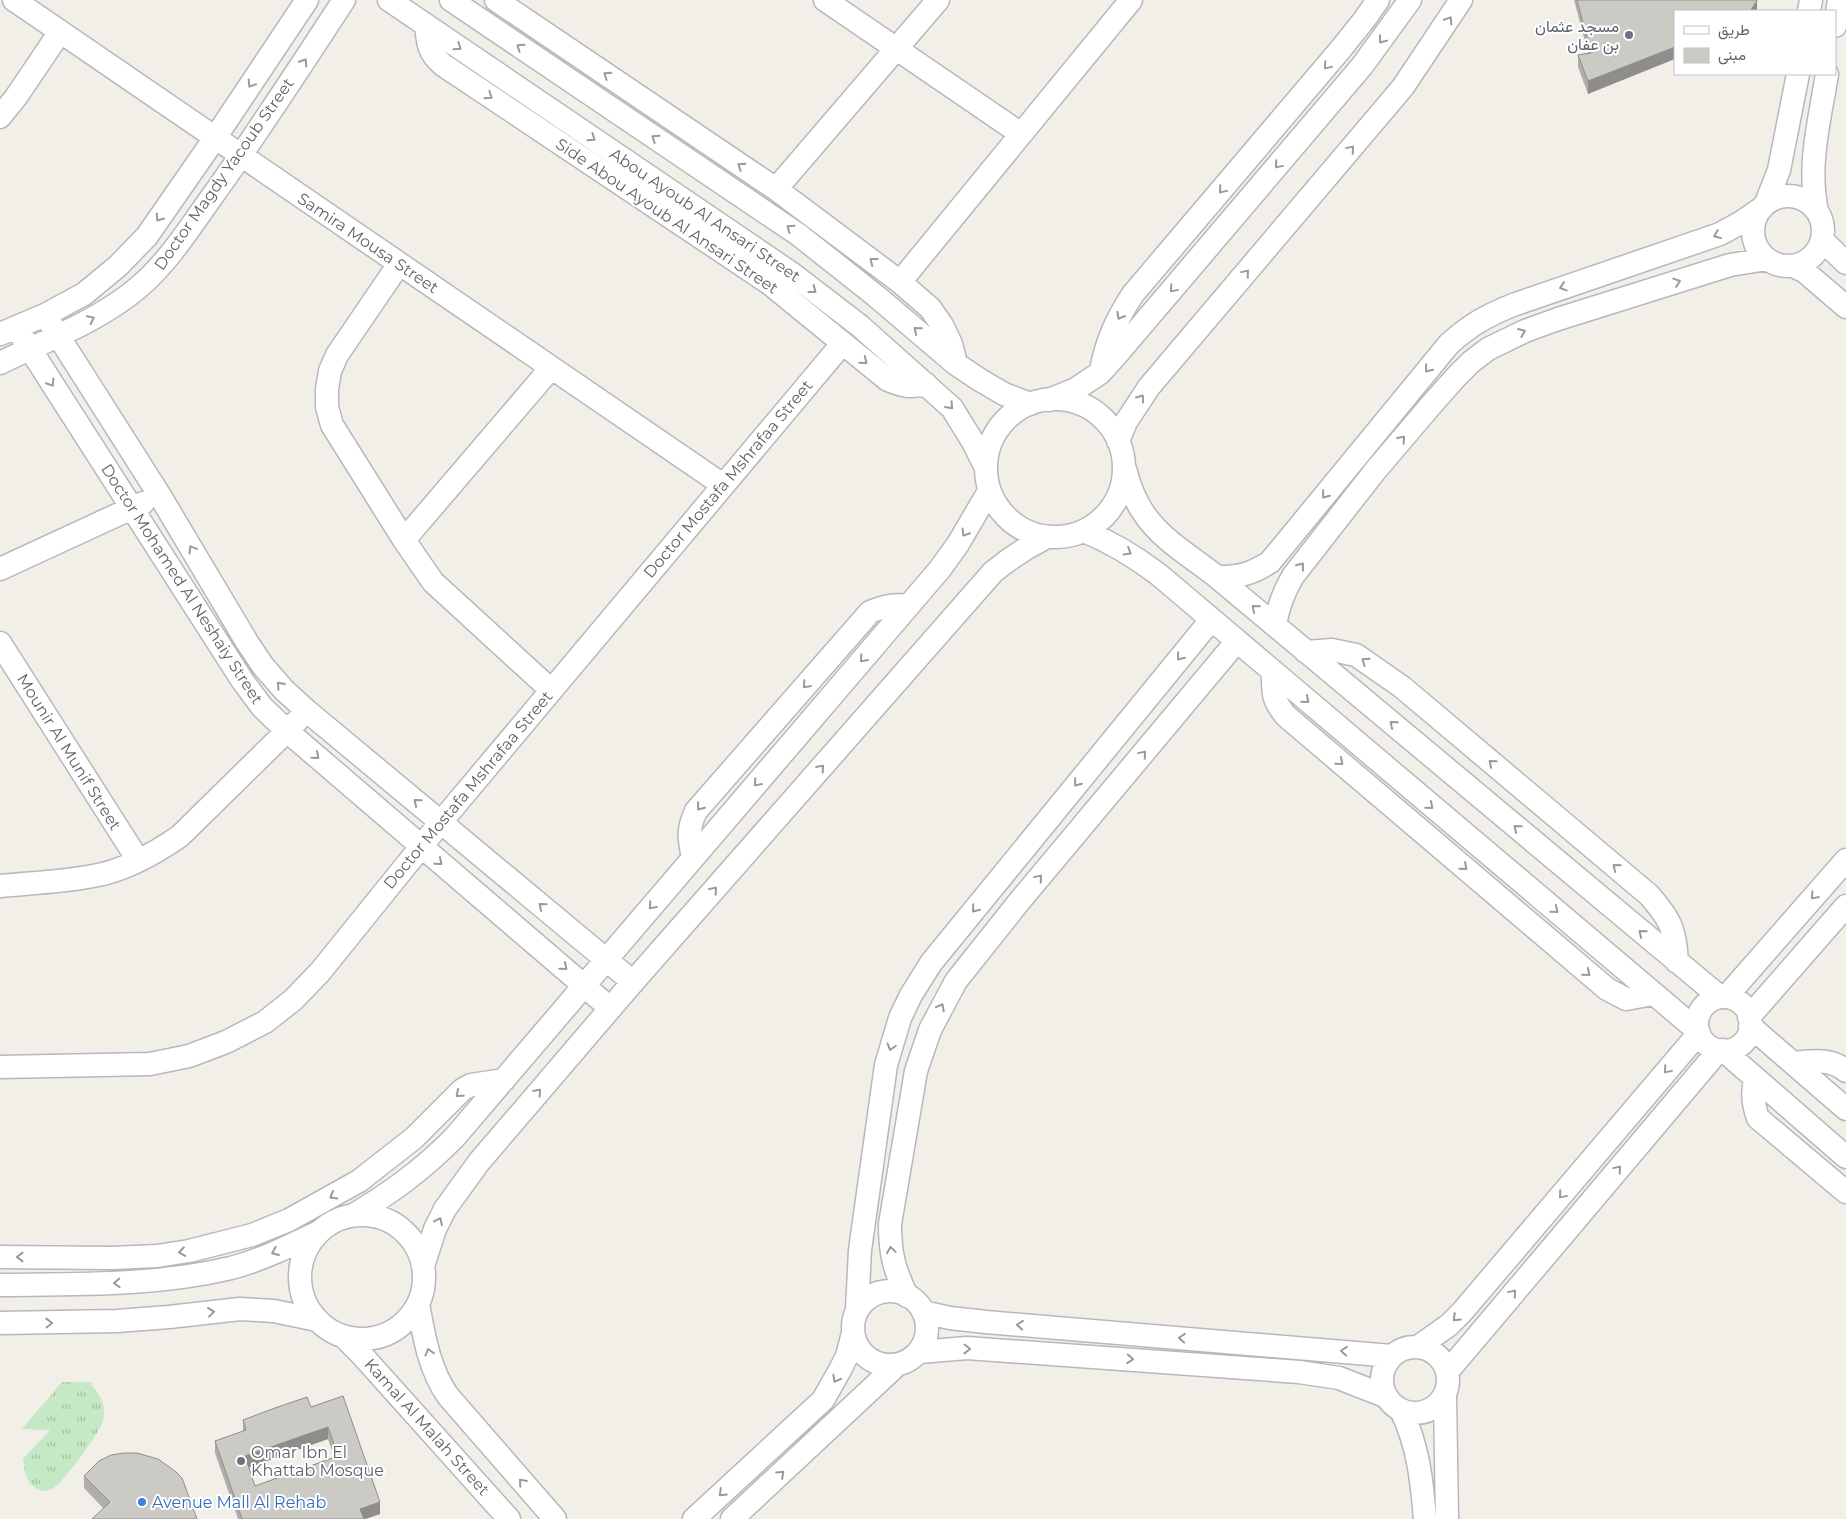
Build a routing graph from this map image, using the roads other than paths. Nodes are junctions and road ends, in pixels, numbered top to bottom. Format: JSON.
{"nodes":[{"id":1,"x":14,"y":0,"type":"edge"},
{"id":2,"x":307,"y":0,"type":"edge"},
{"id":3,"x":344,"y":0,"type":"edge"},
{"id":4,"x":389,"y":0,"type":"edge"},
{"id":5,"x":451,"y":0,"type":"edge"},
{"id":6,"x":496,"y":0,"type":"edge"},
{"id":7,"x":825,"y":0,"type":"edge"},
{"id":8,"x":938,"y":0,"type":"edge"},
{"id":9,"x":1131,"y":0,"type":"edge"},
{"id":10,"x":1378,"y":0,"type":"edge"},
{"id":11,"x":1410,"y":0,"type":"edge"},
{"id":12,"x":1461,"y":0,"type":"edge"},
{"id":13,"x":1839,"y":0,"type":"edge"},
{"id":14,"x":1836,"y":20,"type":"edge"},
{"id":15,"x":426,"y":25,"type":"junction"},
{"id":16,"x":60,"y":32,"type":"junction"},
{"id":17,"x":896,"y":49,"type":"junction"},
{"id":18,"x":1798,"y":75,"type":"edge"},
{"id":19,"x":1827,"y":75,"type":"edge"},
{"id":20,"x":0,"y":117,"type":"edge"},
{"id":21,"x":1021,"y":134,"type":"junction"},
{"id":22,"x":215,"y":138,"type":"junction"},
{"id":23,"x":241,"y":156,"type":"junction"},
{"id":24,"x":776,"y":189,"type":"junction"},
{"id":25,"x":1762,"y":207,"type":"junction"},
{"id":26,"x":1817,"y":211,"type":"junction"},
{"id":27,"x":1822,"y":240,"type":"junction"},
{"id":28,"x":1768,"y":259,"type":"junction"},
{"id":29,"x":1846,"y":263,"type":"edge"},
{"id":30,"x":399,"y":264,"type":"junction"},
{"id":31,"x":1794,"y":266,"type":"junction"},
{"id":32,"x":900,"y":282,"type":"junction"},
{"id":33,"x":1846,"y":307,"type":"edge"},
{"id":34,"x":45,"y":315,"type":"junction"},
{"id":35,"x":8,"y":330,"type":"edge"},
{"id":36,"x":58,"y":336,"type":"junction"},
{"id":37,"x":842,"y":344,"type":"junction"},
{"id":38,"x":29,"y":349,"type":"junction"},
{"id":39,"x":0,"y":363,"type":"edge"},
{"id":40,"x":956,"y":364,"type":"junction"},
{"id":41,"x":551,"y":368,"type":"junction"},
{"id":42,"x":1100,"y":373,"type":"junction"},
{"id":43,"x":926,"y":384,"type":"junction"},
{"id":44,"x":1039,"y":402,"type":"junction"},
{"id":45,"x":1118,"y":441,"type":"junction"},
{"id":46,"x":986,"y":468,"type":"junction"},
{"id":47,"x":1125,"y":469,"type":"junction"},
{"id":48,"x":723,"y":485,"type":"junction"},
{"id":49,"x":989,"y":491,"type":"junction"},
{"id":50,"x":160,"y":496,"type":"junction"},
{"id":51,"x":131,"y":509,"type":"junction"},
{"id":52,"x":1084,"y":530,"type":"junction"},
{"id":53,"x":1048,"y":537,"type":"junction"},
{"id":54,"x":404,"y":540,"type":"junction"},
{"id":55,"x":0,"y":569,"type":"edge"},
{"id":56,"x":1217,"y":577,"type":"junction"},
{"id":57,"x":1211,"y":620,"type":"junction"},
{"id":58,"x":1276,"y":626,"type":"junction"},
{"id":59,"x":1237,"y":641,"type":"junction"},
{"id":60,"x":0,"y":643,"type":"edge"},
{"id":61,"x":1306,"y":652,"type":"junction"},
{"id":62,"x":551,"y":690,"type":"junction"},
{"id":63,"x":307,"y":711,"type":"junction"},
{"id":64,"x":287,"y":731,"type":"junction"},
{"id":65,"x":440,"y":822,"type":"junction"},
{"id":66,"x":421,"y":846,"type":"junction"},
{"id":67,"x":138,"y":860,"type":"junction"},
{"id":68,"x":1846,"y":860,"type":"edge"},
{"id":69,"x":0,"y":886,"type":"edge"},
{"id":70,"x":1846,"y":906,"type":"edge"},
{"id":71,"x":606,"y":959,"type":"junction"},
{"id":72,"x":1677,"y":962,"type":"junction"},
{"id":73,"x":633,"y":982,"type":"junction"},
{"id":74,"x":585,"y":985,"type":"junction"},
{"id":75,"x":1723,"y":997,"type":"junction"},
{"id":76,"x":610,"y":1008,"type":"junction"},
{"id":77,"x":1750,"y":1021,"type":"junction"},
{"id":78,"x":1698,"y":1032,"type":"junction"},
{"id":79,"x":1721,"y":1050,"type":"junction"},
{"id":80,"x":1794,"y":1063,"type":"junction"},
{"id":81,"x":0,"y":1067,"type":"edge"},
{"id":82,"x":1846,"y":1070,"type":"edge"},
{"id":83,"x":504,"y":1080,"type":"junction"},
{"id":84,"x":1755,"y":1080,"type":"junction"},
{"id":85,"x":1846,"y":1108,"type":"edge"},
{"id":86,"x":1846,"y":1157,"type":"edge"},
{"id":87,"x":1846,"y":1192,"type":"edge"},
{"id":88,"x":352,"y":1216,"type":"junction"},
{"id":89,"x":320,"y":1232,"type":"junction"},
{"id":90,"x":0,"y":1257,"type":"edge"},
{"id":91,"x":422,"y":1266,"type":"junction"},
{"id":92,"x":0,"y":1285,"type":"edge"},
{"id":93,"x":907,"y":1296,"type":"junction"},
{"id":94,"x":418,"y":1304,"type":"junction"},
{"id":95,"x":857,"y":1310,"type":"junction"},
{"id":96,"x":923,"y":1312,"type":"junction"},
{"id":97,"x":317,"y":1320,"type":"junction"},
{"id":98,"x":0,"y":1323,"type":"edge"},
{"id":99,"x":853,"y":1333,"type":"junction"},
{"id":100,"x":343,"y":1336,"type":"junction"},
{"id":101,"x":1418,"y":1347,"type":"junction"},
{"id":102,"x":919,"y":1352,"type":"junction"},
{"id":103,"x":1392,"y":1356,"type":"junction"},
{"id":104,"x":898,"y":1364,"type":"junction"},
{"id":105,"x":1448,"y":1371,"type":"junction"},
{"id":106,"x":1444,"y":1397,"type":"junction"},
{"id":107,"x":1393,"y":1403,"type":"junction"},
{"id":108,"x":509,"y":1519,"type":"edge"},
{"id":109,"x":555,"y":1519,"type":"edge"},
{"id":110,"x":694,"y":1519,"type":"edge"},
{"id":111,"x":732,"y":1519,"type":"edge"},
{"id":112,"x":1425,"y":1519,"type":"edge"},
{"id":113,"x":1447,"y":1519,"type":"edge"}],
"edges":[{"from":1,"to":16,"type":"street","name":"Samira Mousa Street"},
{"from":2,"to":22,"type":"street","name":"Doctor Magdy Yacoub Street","one_way":true},
{"from":23,"to":3,"type":"street","name":"Doctor Magdy Yacoub Street","one_way":true},
{"from":4,"to":15,"type":"street","name":"Abou Ayoub Al Ansari Street"},
{"from":40,"to":5,"type":"street","one_way":true},
{"from":24,"to":6,"type":"street","one_way":true},
{"from":7,"to":17,"type":"street"},
{"from":8,"to":17,"type":"street"},
{"from":9,"to":21,"type":"street"},
{"from":10,"to":42,"type":"street","one_way":true},
{"from":11,"to":42,"type":"street","one_way":true},
{"from":45,"to":12,"type":"street","one_way":true},
{"from":13,"to":14,"type":"street"},
{"from":15,"to":37,"type":"street","name":"Side Abou Ayoub Al Ansari Street","one_way":true},
{"from":15,"to":43,"type":"street","name":"Abou Ayoub Al Ansari Street","one_way":true},
{"from":16,"to":20,"type":"street"},
{"from":16,"to":22,"type":"street","name":"Samira Mousa Street"},
{"from":17,"to":21,"type":"street"},
{"from":17,"to":24,"type":"street"},
{"from":18,"to":25,"type":"street"},
{"from":19,"to":26,"type":"street"},
{"from":21,"to":32,"type":"street"},
{"from":22,"to":23,"type":"street","name":"Samira Mousa Street"},
{"from":22,"to":34,"type":"street","name":"Doctor Magdy Yacoub Street","one_way":true},
{"from":23,"to":30,"type":"street","name":"Samira Mousa Street"},
{"from":36,"to":23,"type":"street","name":"Doctor Magdy Yacoub Street","one_way":true},
{"from":32,"to":24,"type":"street","one_way":true},
{"from":25,"to":26,"type":"street"},
{"from":25,"to":28,"type":"street"},
{"from":25,"to":56,"type":"street","one_way":true},
{"from":26,"to":27,"type":"street"},
{"from":27,"to":29,"type":"street"},
{"from":27,"to":31,"type":"street"},
{"from":28,"to":31,"type":"street"},
{"from":58,"to":28,"type":"street","one_way":true},
{"from":30,"to":41,"type":"street","name":"Samira Mousa Street"},
{"from":30,"to":54,"type":"street"},
{"from":31,"to":33,"type":"street"},
{"from":32,"to":40,"type":"street"},
{"from":34,"to":35,"type":"street","name":"Doctor Magdy Yacoub Street"},
{"from":34,"to":36,"type":"street","name":"Doctor Mohamed Al Neshaiy Street"},
{"from":35,"to":38,"type":"street","name":"Doctor Mohamed Al Neshaiy Street"},
{"from":36,"to":38,"type":"street","name":"Doctor Magdy Yacoub Street"},
{"from":36,"to":50,"type":"street","name":"Doctor Mohamed Al Neshaiy Street"},
{"from":37,"to":43,"type":"street","name":"Side Abou Ayoub Al Ansari Street","one_way":true},
{"from":37,"to":48,"type":"street","name":"Doctor Mostafa Mshrafaa Street"},
{"from":38,"to":39,"type":"street","name":"Doctor Magdy Yacoub Street"},
{"from":38,"to":51,"type":"street","name":"Doctor Mohamed Al Neshaiy Street","one_way":true},
{"from":40,"to":44,"type":"street"},
{"from":41,"to":48,"type":"street","name":"Samira Mousa Street"},
{"from":41,"to":54,"type":"street"},
{"from":42,"to":44,"type":"street"},
{"from":43,"to":46,"type":"street","name":"Abou Ayoub Al Ansari Street","one_way":true},
{"from":44,"to":45,"type":"street"},
{"from":44,"to":46,"type":"street"},
{"from":45,"to":47,"type":"street"},
{"from":46,"to":49,"type":"street"},
{"from":47,"to":52,"type":"street"},
{"from":47,"to":56,"type":"street"},
{"from":48,"to":62,"type":"street","name":"Doctor Mostafa Mshrafaa Street"},
{"from":49,"to":53,"type":"street"},
{"from":49,"to":71,"type":"street","one_way":true},
{"from":50,"to":51,"type":"street"},
{"from":63,"to":50,"type":"street","name":"Doctor Mohamed Al Neshaiy Street","one_way":true},
{"from":51,"to":55,"type":"street"},
{"from":51,"to":64,"type":"street","name":"Doctor Mohamed Al Neshaiy Street"},
{"from":52,"to":53,"type":"street"},
{"from":52,"to":57,"type":"street","one_way":true},
{"from":73,"to":53,"type":"street","one_way":true},
{"from":54,"to":62,"type":"street"},
{"from":58,"to":56,"type":"street","one_way":true},
{"from":57,"to":59,"type":"street"},
{"from":57,"to":95,"type":"street","one_way":true},
{"from":58,"to":61,"type":"street"},
{"from":59,"to":78,"type":"street","one_way":true},
{"from":93,"to":59,"type":"street","one_way":true},
{"from":60,"to":67,"type":"street","name":"Mounir Al Munif Street"},
{"from":72,"to":61,"type":"street","one_way":true},
{"from":72,"to":61,"type":"street","one_way":true},
{"from":62,"to":65,"type":"street","name":"Doctor Mostafa Mshrafaa Street"},
{"from":63,"to":64,"type":"street"},
{"from":65,"to":63,"type":"street","name":"Doctor Mohamed Al Neshaiy Street","one_way":true},
{"from":64,"to":66,"type":"street","name":"Doctor Mohamed Al Neshaiy Street","one_way":true},
{"from":64,"to":67,"type":"street"},
{"from":65,"to":66,"type":"street","name":"Doctor Mostafa Mshrafaa Street"},
{"from":71,"to":65,"type":"street","name":"Doctor Mohamed Al Neshaiy Street","one_way":true},
{"from":66,"to":74,"type":"street","name":"Doctor Mohamed Al Neshaiy Street","one_way":true},
{"from":66,"to":81,"type":"street","name":"Doctor Mostafa Mshrafaa Street"},
{"from":67,"to":69,"type":"street"},
{"from":68,"to":75,"type":"street","one_way":true},
{"from":70,"to":77,"type":"street"},
{"from":71,"to":73,"type":"street","name":"Doctor Mohamed Al Neshaiy Street"},
{"from":71,"to":74,"type":"street"},
{"from":72,"to":75,"type":"street"},
{"from":73,"to":76,"type":"street"},
{"from":74,"to":76,"type":"street","name":"Doctor Mohamed Al Neshaiy Street"},
{"from":74,"to":83,"type":"street"},
{"from":75,"to":77,"type":"street"},
{"from":75,"to":78,"type":"street"},
{"from":91,"to":76,"type":"street","one_way":true},
{"from":77,"to":79,"type":"street"},
{"from":77,"to":80,"type":"street"},
{"from":78,"to":79,"type":"street"},
{"from":78,"to":101,"type":"street","one_way":true},
{"from":79,"to":84,"type":"street"},
{"from":105,"to":79,"type":"street","one_way":true},
{"from":80,"to":82,"type":"street"},
{"from":80,"to":85,"type":"street"},
{"from":83,"to":88,"type":"street"},
{"from":83,"to":90,"type":"street","one_way":true},
{"from":84,"to":86,"type":"street"},
{"from":84,"to":87,"type":"street"},
{"from":88,"to":89,"type":"street"},
{"from":88,"to":91,"type":"street"},
{"from":89,"to":92,"type":"street","one_way":true},
{"from":89,"to":97,"type":"street"},
{"from":91,"to":94,"type":"street"},
{"from":93,"to":95,"type":"street"},
{"from":93,"to":96,"type":"street"},
{"from":94,"to":100,"type":"street"},
{"from":109,"to":94,"type":"street","one_way":true},
{"from":95,"to":99,"type":"street"},
{"from":96,"to":102,"type":"street"},
{"from":103,"to":96,"type":"street","one_way":true},
{"from":98,"to":97,"type":"street","one_way":true},
{"from":97,"to":100,"type":"street"},
{"from":99,"to":104,"type":"street"},
{"from":99,"to":110,"type":"street","one_way":true},
{"from":100,"to":108,"type":"street","name":"Kamal Al Malah Street"},
{"from":101,"to":103,"type":"street"},
{"from":101,"to":105,"type":"street"},
{"from":102,"to":104,"type":"street"},
{"from":102,"to":107,"type":"street","one_way":true},
{"from":103,"to":107,"type":"street"},
{"from":111,"to":104,"type":"street","one_way":true},
{"from":105,"to":106,"type":"street"},
{"from":106,"to":107,"type":"street"},
{"from":106,"to":113,"type":"street"},
{"from":107,"to":112,"type":"street"}]}
